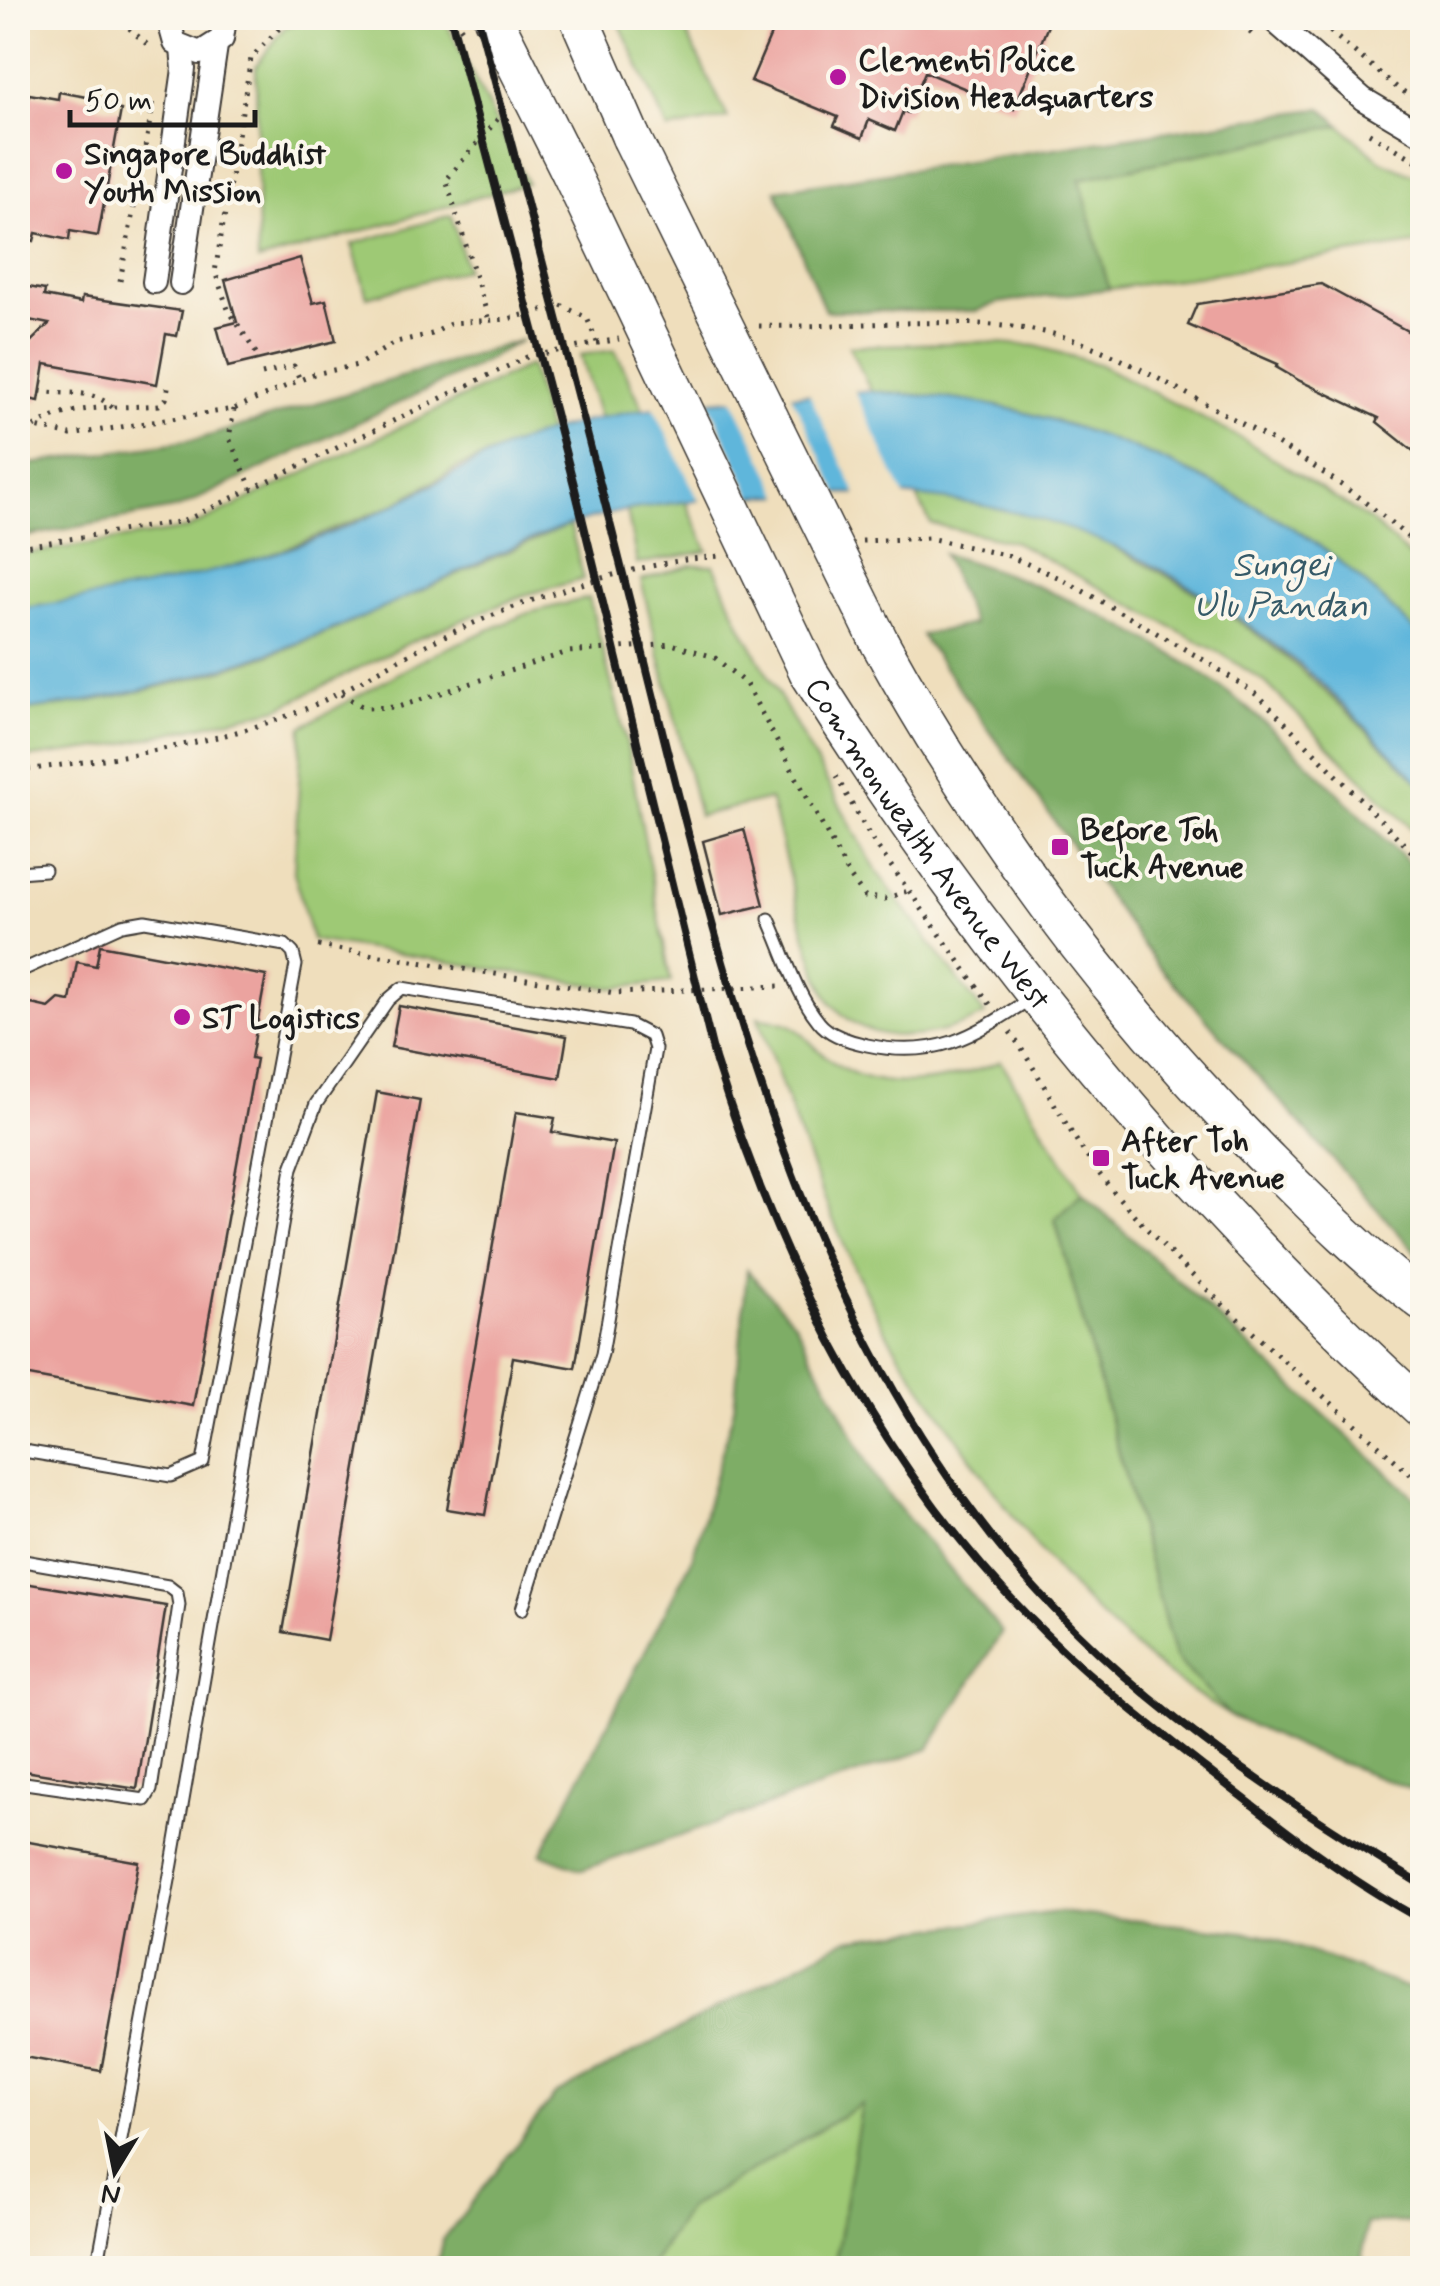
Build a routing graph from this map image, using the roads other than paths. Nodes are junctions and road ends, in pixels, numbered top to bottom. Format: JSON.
{"nodes":[{"id":1,"x":168,"y":18,"type":"edge"},
{"id":2,"x":493,"y":18,"type":"edge"},
{"id":3,"x":578,"y":18,"type":"edge"},
{"id":4,"x":1271,"y":18,"type":"edge"},
{"id":5,"x":228,"y":28,"type":"edge"},
{"id":6,"x":172,"y":53,"type":"junction"},
{"id":7,"x":1422,"y":134,"type":"edge"},
{"id":8,"x":154,"y":282,"type":"dead end"},
{"id":9,"x":180,"y":282,"type":"dead end"},
{"id":10,"x":45,"y":870,"type":"dead end"},
{"id":11,"x":18,"y":872,"type":"edge"},
{"id":12,"x":769,"y":918,"type":"dead end"},
{"id":13,"x":18,"y":972,"type":"edge"},
{"id":14,"x":1038,"y":994,"type":"junction"},
{"id":15,"x":1360,"y":1254,"type":"junction"},
{"id":16,"x":1422,"y":1301,"type":"edge"},
{"id":17,"x":1422,"y":1323,"type":"edge"},
{"id":18,"x":1422,"y":1409,"type":"edge"},
{"id":19,"x":18,"y":1450,"type":"edge"},
{"id":20,"x":18,"y":1560,"type":"edge"},
{"id":21,"x":522,"y":1609,"type":"dead end"},
{"id":22,"x":18,"y":1782,"type":"edge"},
{"id":23,"x":97,"y":2268,"type":"edge"}],
"edges":[{"from":1,"to":6,"type":"street"},
{"from":2,"to":14,"type":"main road","name":"Commonwealth Avenue West","bridge":true},
{"from":3,"to":15,"type":"main road","name":"Commonwealth Avenue West","bridge":true},
{"from":4,"to":7,"type":"street"},
{"from":5,"to":6,"type":"street"},
{"from":5,"to":9,"type":"street"},
{"from":6,"to":8,"type":"street"},
{"from":10,"to":11,"type":"lane"},
{"from":12,"to":14,"type":"lane"},
{"from":13,"to":19,"type":"lane"},
{"from":14,"to":18,"type":"main road","name":"Commonwealth Avenue West"},
{"from":15,"to":16,"type":"main road","name":"Commonwealth Avenue West"},
{"from":15,"to":17,"type":"main road"},
{"from":20,"to":22,"type":"lane"},
{"from":21,"to":23,"type":"lane"}]}
